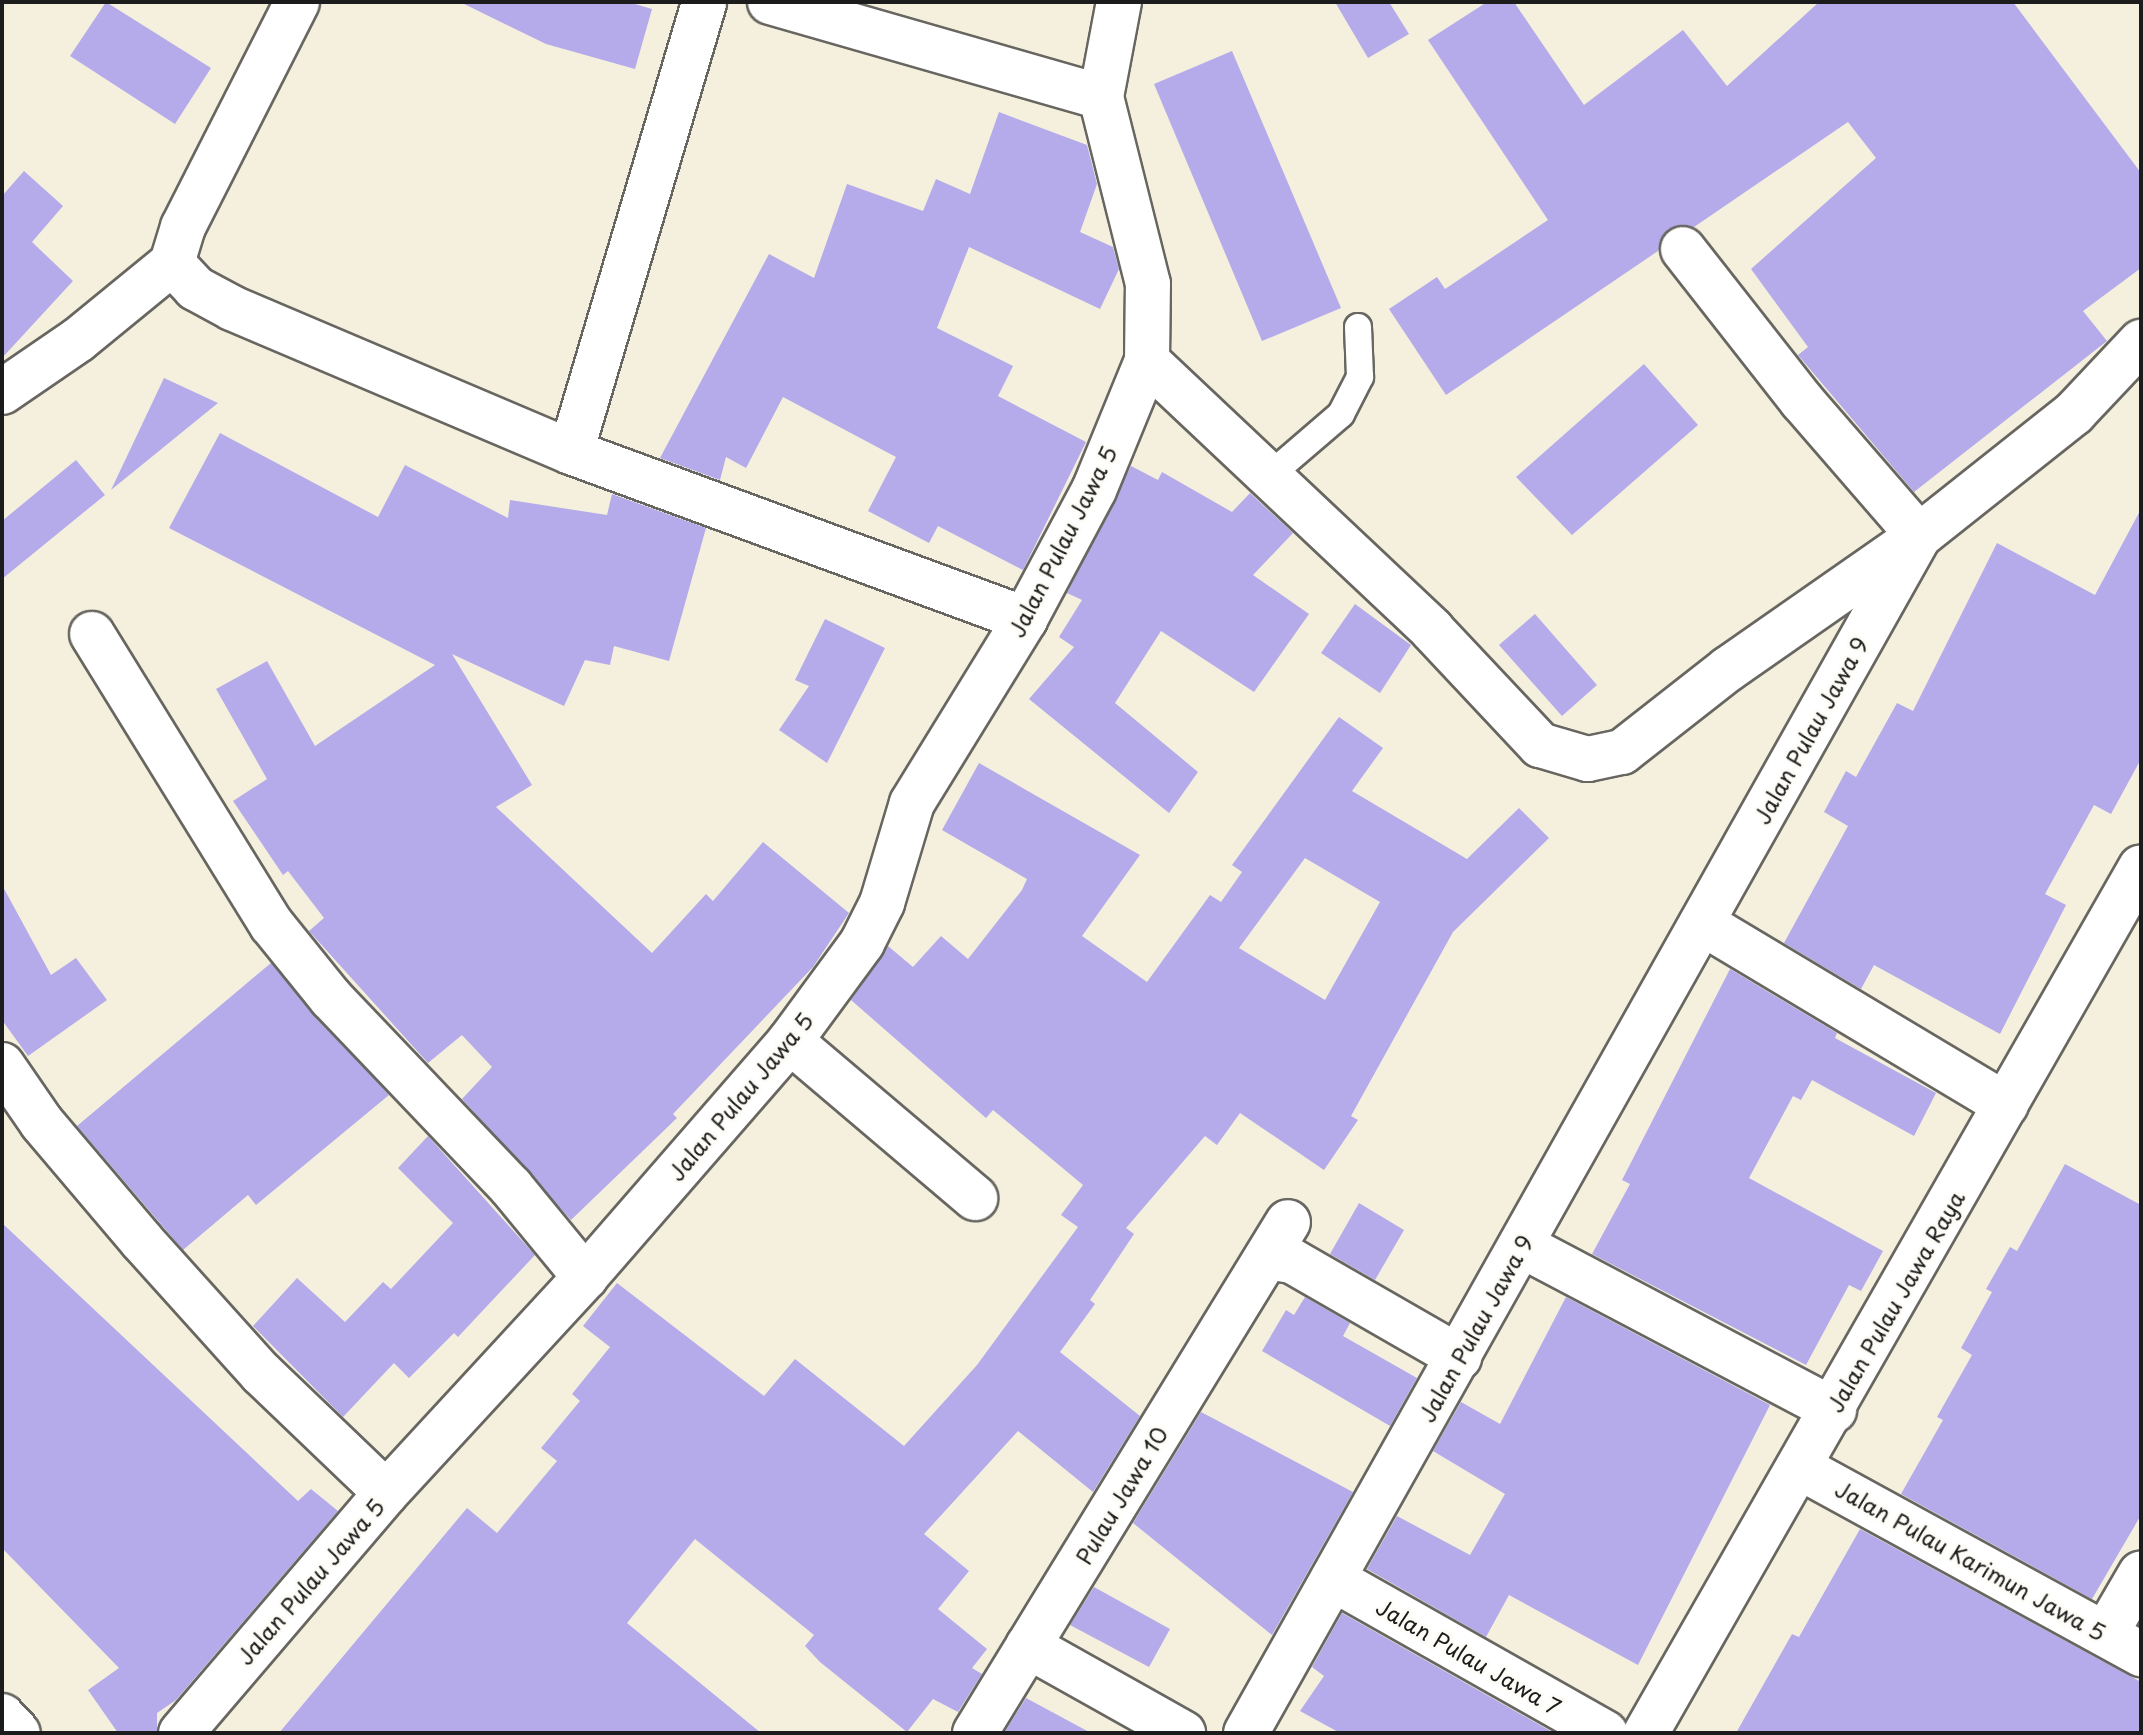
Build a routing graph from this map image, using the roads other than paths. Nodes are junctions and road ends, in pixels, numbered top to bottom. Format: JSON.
{"nodes":[{"id":1,"x":297,"y":2,"type":"edge"},
{"id":2,"x":704,"y":2,"type":"edge"},
{"id":3,"x":770,"y":2,"type":"edge"},
{"id":4,"x":1119,"y":2,"type":"edge"},
{"id":5,"x":1101,"y":97,"type":"junction"},
{"id":6,"x":1683,"y":249,"type":"dead end"},
{"id":7,"x":172,"y":263,"type":"junction"},
{"id":8,"x":1358,"y":327,"type":"dead end"},
{"id":9,"x":2141,"y":342,"type":"edge"},
{"id":10,"x":1147,"y":361,"type":"junction"},
{"id":11,"x":2,"y":392,"type":"edge"},
{"id":12,"x":571,"y":452,"type":"junction"},
{"id":13,"x":1269,"y":476,"type":"junction"},
{"id":14,"x":1919,"y":536,"type":"junction"},
{"id":15,"x":1025,"y":619,"type":"junction"},
{"id":16,"x":92,"y":634,"type":"dead end"},
{"id":17,"x":2141,"y":867,"type":"edge"},
{"id":18,"x":1702,"y":923,"type":"junction"},
{"id":19,"x":790,"y":1041,"type":"junction"},
{"id":20,"x":2,"y":1065,"type":"edge"},
{"id":21,"x":2006,"y":1105,"type":"junction"},
{"id":22,"x":975,"y":1198,"type":"dead end"},
{"id":23,"x":1521,"y":1245,"type":"junction"},
{"id":24,"x":585,"y":1277,"type":"junction"},
{"id":25,"x":1459,"y":1357,"type":"junction"},
{"id":26,"x":1834,"y":1410,"type":"junction"},
{"id":27,"x":1801,"y":1468,"type":"junction"},
{"id":28,"x":386,"y":1493,"type":"junction"},
{"id":29,"x":2141,"y":1573,"type":"edge"},
{"id":30,"x":1333,"y":1579,"type":"junction"},
{"id":31,"x":2124,"y":1644,"type":"edge"},
{"id":32,"x":1028,"y":1646,"type":"junction"},
{"id":33,"x":181,"y":1733,"type":"edge"},
{"id":34,"x":975,"y":1733,"type":"edge"},
{"id":35,"x":1183,"y":1733,"type":"edge"},
{"id":36,"x":1246,"y":1733,"type":"edge"},
{"id":37,"x":1605,"y":1733,"type":"edge"},
{"id":38,"x":1646,"y":1733,"type":"edge"}],
"edges":[{"from":1,"to":7,"type":"street"},
{"from":2,"to":12,"type":"street"},
{"from":3,"to":5,"type":"street"},
{"from":4,"to":5,"type":"street"},
{"from":5,"to":10,"type":"street"},
{"from":6,"to":14,"type":"street"},
{"from":7,"to":11,"type":"street"},
{"from":7,"to":12,"type":"street"},
{"from":8,"to":13,"type":"lane"},
{"from":9,"to":14,"type":"street"},
{"from":10,"to":13,"type":"street"},
{"from":10,"to":15,"type":"street","name":"Jalan Pulau Jawa 5"},
{"from":12,"to":15,"type":"street"},
{"from":13,"to":14,"type":"street"},
{"from":14,"to":18,"type":"street","name":"Jalan Pulau Jawa 9"},
{"from":15,"to":19,"type":"street","name":"Jalan Pulau Jawa 5"},
{"from":16,"to":24,"type":"street"},
{"from":17,"to":21,"type":"street","name":"Jalan Pulau Jawa Raya"},
{"from":18,"to":21,"type":"street"},
{"from":18,"to":23,"type":"street","name":"Jalan Pulau Jawa 9"},
{"from":19,"to":22,"type":"street"},
{"from":19,"to":24,"type":"street","name":"Jalan Pulau Jawa 5"},
{"from":20,"to":28,"type":"street"},
{"from":21,"to":26,"type":"street","name":"Jalan Pulau Jawa Raya"},
{"from":23,"to":25,"type":"street","name":"Jalan Pulau Jawa 9"},
{"from":23,"to":26,"type":"street"},
{"from":24,"to":28,"type":"street","name":"Jalan Pulau Jawa 5"},
{"from":25,"to":30,"type":"street","name":"Jalan Pulau Jawa 9"},
{"from":25,"to":32,"type":"street","name":"Pulau Jawa 10"},
{"from":26,"to":27,"type":"street","name":"Jalan Pulau Jawa Raya"},
{"from":27,"to":31,"type":"street","name":"Jalan Pulau Karimun Jawa 5"},
{"from":27,"to":38,"type":"street","name":"Jalan Pulau Jawa Raya"},
{"from":28,"to":33,"type":"street","name":"Jalan Pulau Jawa 5"},
{"from":29,"to":31,"type":"street"},
{"from":30,"to":36,"type":"street","name":"Jalan Pulau Jawa 9"},
{"from":30,"to":37,"type":"street","name":"Jalan Pulau Jawa 7"},
{"from":32,"to":34,"type":"street","name":"Pulau Jawa 10"},
{"from":32,"to":35,"type":"street"}]}
